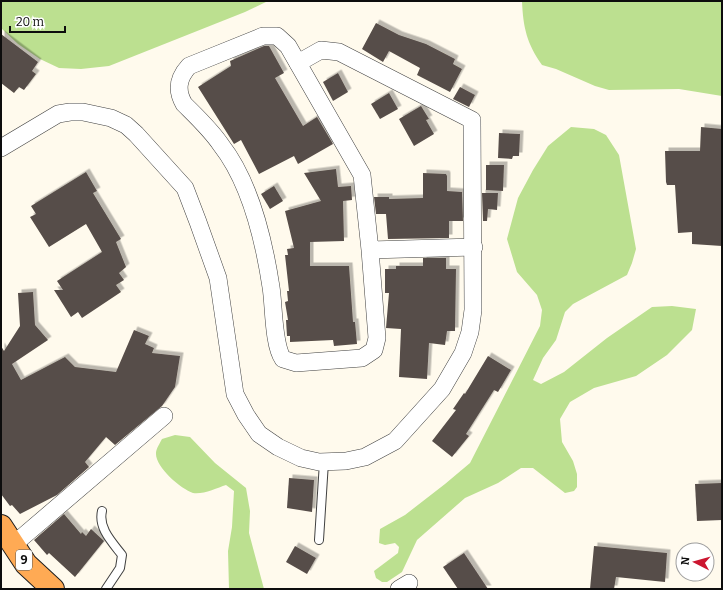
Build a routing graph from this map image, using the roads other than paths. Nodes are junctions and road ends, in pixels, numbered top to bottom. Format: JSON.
{"nodes":[{"id":1,"x":298,"y":63,"type":"junction"},
{"id":2,"x":1,"y":148,"type":"edge"},
{"id":3,"x":474,"y":247,"type":"junction"},
{"id":4,"x":370,"y":250,"type":"junction"},
{"id":5,"x":164,"y":416,"type":"dead end"},
{"id":6,"x":324,"y":462,"type":"junction"},
{"id":7,"x":102,"y":511,"type":"dead end"},
{"id":8,"x":1,"y":526,"type":"edge"},
{"id":9,"x":319,"y":540,"type":"dead end"},
{"id":10,"x":13,"y":545,"type":"junction"},
{"id":11,"x":53,"y":589,"type":"edge"},
{"id":12,"x":106,"y":589,"type":"edge"}],
"edges":[{"from":1,"to":3,"type":"street"},
{"from":1,"to":4,"type":"street"},
{"from":1,"to":4,"type":"street"},
{"from":2,"to":6,"type":"street"},
{"from":3,"to":4,"type":"street"},
{"from":3,"to":6,"type":"street"},
{"from":5,"to":10,"type":"street"},
{"from":6,"to":9,"type":"lane"},
{"from":7,"to":12,"type":"lane"},
{"from":8,"to":10,"type":"highway","number":"9"},
{"from":10,"to":11,"type":"highway","number":"9"}]}
